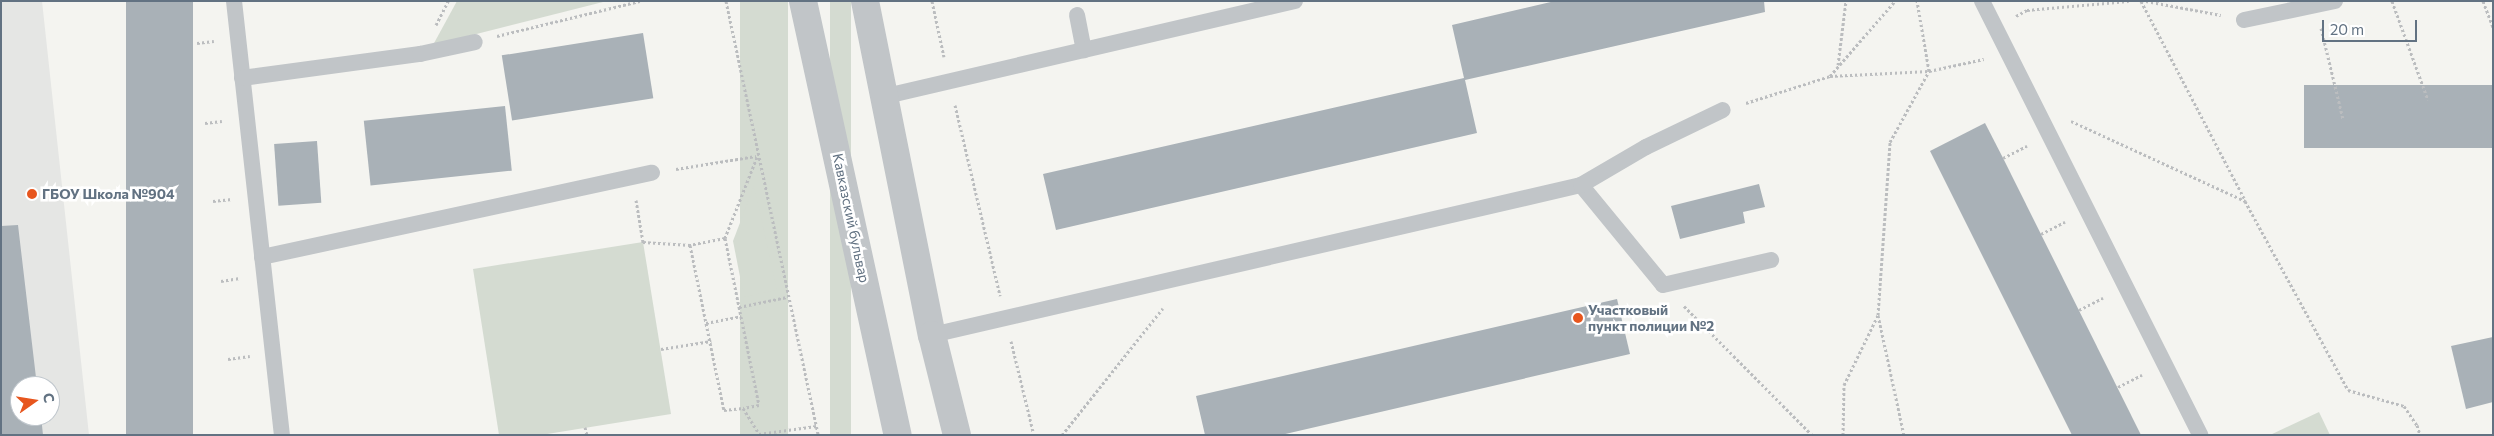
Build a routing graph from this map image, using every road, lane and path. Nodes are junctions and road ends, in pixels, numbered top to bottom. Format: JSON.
{"nodes":[{"id":1,"x":234,"y":1,"type":"edge"},
{"id":2,"x":640,"y":1,"type":"edge"},
{"id":3,"x":726,"y":1,"type":"edge"},
{"id":4,"x":803,"y":1,"type":"edge"},
{"id":5,"x":866,"y":1,"type":"edge"},
{"id":6,"x":932,"y":1,"type":"edge"},
{"id":7,"x":1295,"y":1,"type":"edge"},
{"id":8,"x":1846,"y":1,"type":"edge"},
{"id":9,"x":1895,"y":1,"type":"edge"},
{"id":10,"x":1917,"y":1,"type":"edge"},
{"id":11,"x":1982,"y":1,"type":"edge"},
{"id":12,"x":2129,"y":1,"type":"edge"},
{"id":13,"x":2141,"y":1,"type":"edge"},
{"id":14,"x":2146,"y":1,"type":"edge"},
{"id":15,"x":2335,"y":1,"type":"edge"},
{"id":16,"x":2392,"y":1,"type":"edge"},
{"id":17,"x":2482,"y":1,"type":"edge"},
{"id":18,"x":2316,"y":5,"type":"junction"},
{"id":19,"x":1077,"y":14,"type":"dead end"},
{"id":20,"x":2244,"y":20,"type":"joint"},
{"id":21,"x":1994,"y":27,"type":"junction"},
{"id":22,"x":2493,"y":27,"type":"edge"},
{"id":23,"x":475,"y":42,"type":"joint"},
{"id":24,"x":1084,"y":50,"type":"junction"},
{"id":25,"x":2005,"y":50,"type":"junction"},
{"id":26,"x":1838,"y":66,"type":"junction"},
{"id":27,"x":1928,"y":71,"type":"junction"},
{"id":28,"x":1830,"y":76,"type":"junction"},
{"id":29,"x":242,"y":78,"type":"junction"},
{"id":30,"x":950,"y":81,"type":"junction"},
{"id":31,"x":882,"y":97,"type":"junction"},
{"id":32,"x":2428,"y":100,"type":"dead end"},
{"id":33,"x":2032,"y":103,"type":"junction"},
{"id":34,"x":1723,"y":110,"type":"joint"},
{"id":35,"x":2342,"y":119,"type":"dead end"},
{"id":36,"x":757,"y":156,"type":"junction"},
{"id":37,"x":652,"y":173,"type":"joint"},
{"id":38,"x":1581,"y":186,"type":"junction"},
{"id":39,"x":634,"y":193,"type":"dead end"},
{"id":40,"x":2245,"y":201,"type":"junction"},
{"id":41,"x":725,"y":238,"type":"junction"},
{"id":42,"x":690,"y":245,"type":"junction"},
{"id":43,"x":262,"y":257,"type":"junction"},
{"id":44,"x":1771,"y":260,"type":"dead end"},
{"id":45,"x":1170,"y":280,"type":"junction"},
{"id":46,"x":1663,"y":285,"type":"junction"},
{"id":47,"x":787,"y":297,"type":"junction"},
{"id":48,"x":740,"y":308,"type":"junction"},
{"id":49,"x":1878,"y":315,"type":"junction"},
{"id":50,"x":741,"y":316,"type":"junction"},
{"id":51,"x":1006,"y":319,"type":"junction"},
{"id":52,"x":706,"y":323,"type":"junction"},
{"id":53,"x":932,"y":335,"type":"junction"},
{"id":54,"x":711,"y":341,"type":"junction"},
{"id":55,"x":661,"y":349,"type":"dead end"},
{"id":56,"x":743,"y":408,"type":"junction"},
{"id":57,"x":816,"y":426,"type":"junction"},
{"id":58,"x":586,"y":428,"type":"dead end"},
{"id":59,"x":894,"y":434,"type":"edge"},
{"id":60,"x":282,"y":435,"type":"edge"},
{"id":61,"x":587,"y":435,"type":"edge"},
{"id":62,"x":818,"y":435,"type":"edge"},
{"id":63,"x":957,"y":435,"type":"edge"},
{"id":64,"x":1034,"y":435,"type":"edge"},
{"id":65,"x":1062,"y":435,"type":"edge"},
{"id":66,"x":1812,"y":435,"type":"edge"},
{"id":67,"x":1843,"y":435,"type":"edge"},
{"id":68,"x":1904,"y":435,"type":"edge"},
{"id":69,"x":2200,"y":435,"type":"edge"},
{"id":70,"x":2420,"y":435,"type":"edge"}],
"edges":[{"from":1,"to":29,"type":"lane"},
{"from":2,"to":23,"type":"path"},
{"from":3,"to":36,"type":"path"},
{"from":4,"to":59,"type":"street","name":"Кавказский бульвар"},
{"from":5,"to":31,"type":"street"},
{"from":6,"to":30,"type":"path"},
{"from":7,"to":24,"type":"lane"},
{"from":8,"to":26,"type":"path"},
{"from":9,"to":26,"type":"path"},
{"from":10,"to":27,"type":"path"},
{"from":11,"to":21,"type":"lane"},
{"from":12,"to":21,"type":"path"},
{"from":13,"to":40,"type":"path"},
{"from":14,"to":20,"type":"path"},
{"from":15,"to":18,"type":"lane"},
{"from":16,"to":32,"type":"path"},
{"from":17,"to":22,"type":"path"},
{"from":18,"to":20,"type":"lane"},
{"from":18,"to":35,"type":"path"},
{"from":19,"to":24,"type":"lane"},
{"from":21,"to":25,"type":"lane"},
{"from":23,"to":29,"type":"lane"},
{"from":24,"to":30,"type":"lane"},
{"from":25,"to":27,"type":"path"},
{"from":25,"to":33,"type":"lane"},
{"from":26,"to":28,"type":"path"},
{"from":27,"to":28,"type":"path"},
{"from":27,"to":49,"type":"path"},
{"from":28,"to":34,"type":"path"},
{"from":29,"to":43,"type":"lane"},
{"from":30,"to":31,"type":"lane"},
{"from":30,"to":51,"type":"path"},
{"from":31,"to":53,"type":"street"},
{"from":33,"to":40,"type":"path"},
{"from":33,"to":69,"type":"lane"},
{"from":34,"to":38,"type":"lane"},
{"from":36,"to":37,"type":"path"},
{"from":36,"to":41,"type":"path"},
{"from":36,"to":47,"type":"path"},
{"from":37,"to":43,"type":"lane"},
{"from":38,"to":45,"type":"lane"},
{"from":38,"to":46,"type":"lane"},
{"from":39,"to":42,"type":"path"},
{"from":40,"to":70,"type":"path"},
{"from":41,"to":42,"type":"path"},
{"from":41,"to":48,"type":"path"},
{"from":42,"to":52,"type":"path"},
{"from":43,"to":60,"type":"lane"},
{"from":44,"to":46,"type":"lane"},
{"from":45,"to":51,"type":"lane"},
{"from":45,"to":65,"type":"path"},
{"from":46,"to":66,"type":"path"},
{"from":47,"to":48,"type":"path"},
{"from":47,"to":57,"type":"path"},
{"from":48,"to":50,"type":"path"},
{"from":49,"to":67,"type":"path"},
{"from":49,"to":68,"type":"path"},
{"from":50,"to":52,"type":"path"},
{"from":50,"to":56,"type":"path"},
{"from":51,"to":53,"type":"lane"},
{"from":51,"to":64,"type":"path"},
{"from":52,"to":54,"type":"path"},
{"from":53,"to":63,"type":"street"},
{"from":54,"to":55,"type":"path"},
{"from":54,"to":56,"type":"path"},
{"from":56,"to":57,"type":"path"},
{"from":57,"to":62,"type":"path"},
{"from":58,"to":61,"type":"path"}]}
